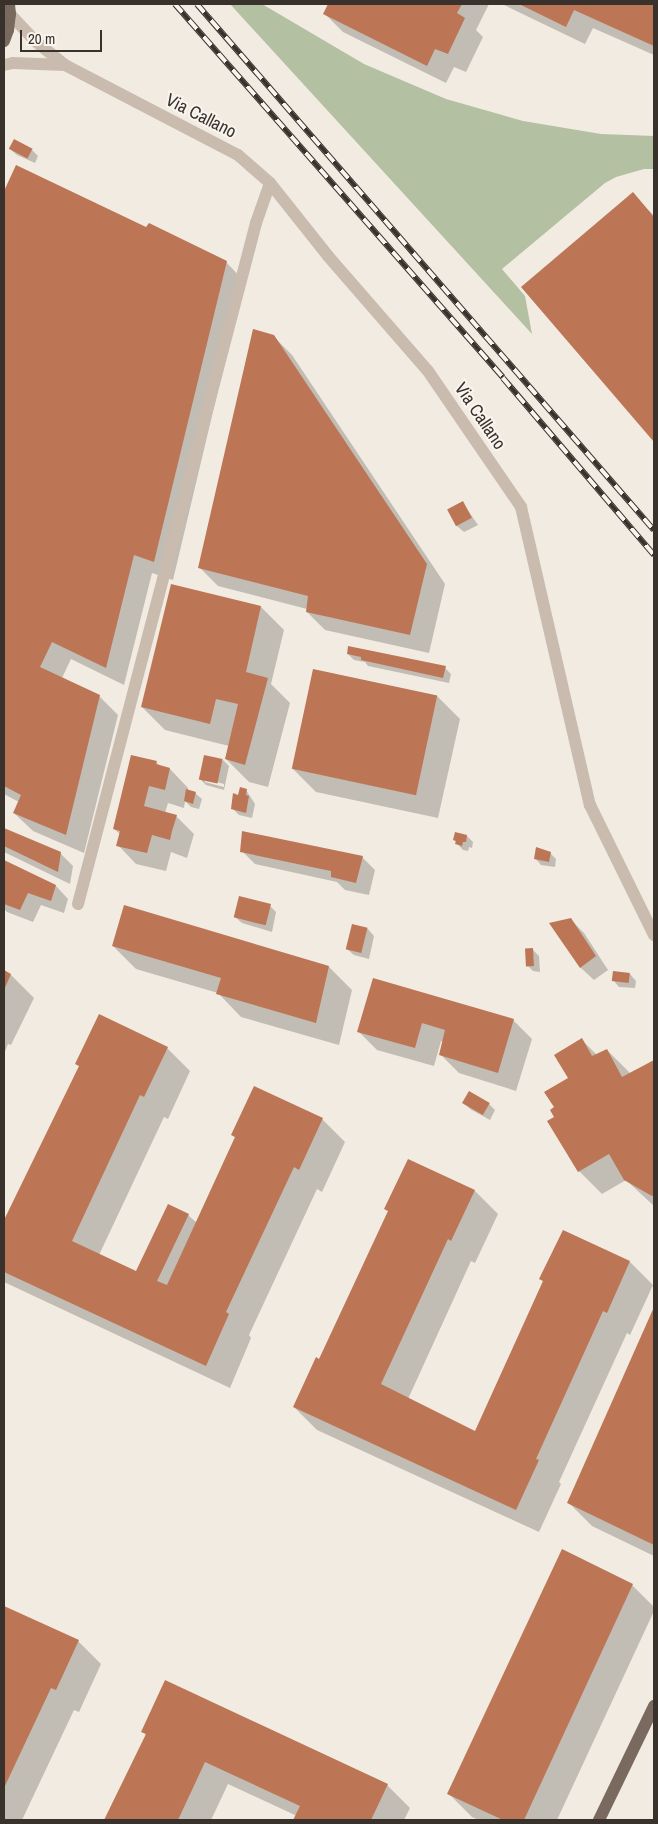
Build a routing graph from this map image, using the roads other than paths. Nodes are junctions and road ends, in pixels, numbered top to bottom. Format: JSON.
{"nodes":[{"id":1,"x":9,"y":9,"type":"edge"},
{"id":2,"x":4,"y":41,"type":"edge"},
{"id":3,"x":4,"y":64,"type":"edge"},
{"id":4,"x":65,"y":65,"type":"junction"},
{"id":5,"x":270,"y":183,"type":"junction"},
{"id":6,"x":78,"y":904,"type":"dead end"},
{"id":7,"x":654,"y":935,"type":"edge"},
{"id":8,"x":654,"y":1706,"type":"edge"},
{"id":9,"x":599,"y":1820,"type":"edge"}],
"edges":[{"from":1,"to":2,"type":"main road"},
{"from":1,"to":4,"type":"street","name":"Via Callano"},
{"from":3,"to":4,"type":"street","name":"Via Callano"},
{"from":4,"to":5,"type":"street","name":"Via Callano"},
{"from":5,"to":6,"type":"street"},
{"from":5,"to":7,"type":"street","name":"Via Callano"},
{"from":8,"to":9,"type":"main road"}]}
